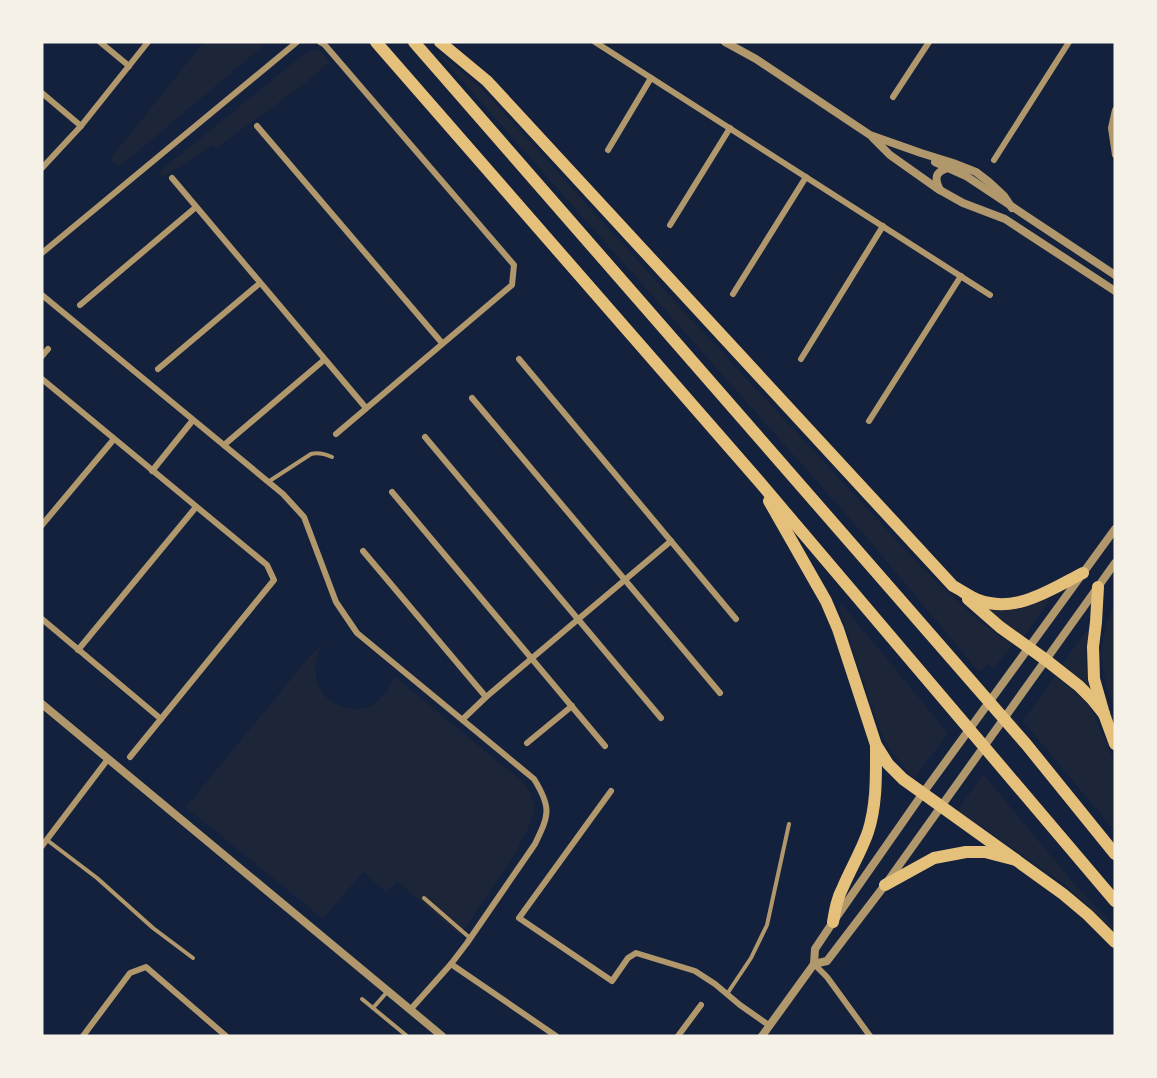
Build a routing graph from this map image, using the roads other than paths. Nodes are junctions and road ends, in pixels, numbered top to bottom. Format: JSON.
{"nodes":[{"id":1,"x":100,"y":42,"type":"edge"},
{"id":2,"x":148,"y":42,"type":"edge"},
{"id":3,"x":295,"y":42,"type":"edge"},
{"id":4,"x":376,"y":42,"type":"edge"},
{"id":5,"x":414,"y":42,"type":"edge"},
{"id":6,"x":595,"y":42,"type":"edge"},
{"id":7,"x":725,"y":42,"type":"edge"},
{"id":8,"x":929,"y":42,"type":"edge"},
{"id":9,"x":1069,"y":42,"type":"edge"},
{"id":10,"x":322,"y":43,"type":"edge"},
{"id":11,"x":446,"y":44,"type":"edge"},
{"id":12,"x":605,"y":45,"type":"edge"},
{"id":13,"x":129,"y":66,"type":"junction"},
{"id":14,"x":651,"y":78,"type":"junction"},
{"id":15,"x":42,"y":93,"type":"edge"},
{"id":16,"x":893,"y":97,"type":"dead end"},
{"id":17,"x":1115,"y":110,"type":"edge"},
{"id":18,"x":81,"y":126,"type":"junction"},
{"id":19,"x":257,"y":126,"type":"dead end"},
{"id":20,"x":729,"y":128,"type":"junction"},
{"id":21,"x":870,"y":135,"type":"junction"},
{"id":22,"x":608,"y":150,"type":"dead end"},
{"id":23,"x":913,"y":150,"type":"junction"},
{"id":24,"x":1115,"y":153,"type":"edge"},
{"id":25,"x":994,"y":160,"type":"dead end"},
{"id":26,"x":42,"y":168,"type":"edge"},
{"id":27,"x":948,"y":168,"type":"junction"},
{"id":28,"x":806,"y":177,"type":"junction"},
{"id":29,"x":172,"y":178,"type":"dead end"},
{"id":30,"x":941,"y":191,"type":"junction"},
{"id":31,"x":196,"y":207,"type":"junction"},
{"id":32,"x":1012,"y":208,"type":"junction"},
{"id":33,"x":670,"y":225,"type":"dead end"},
{"id":34,"x":883,"y":226,"type":"junction"},
{"id":35,"x":42,"y":253,"type":"edge"},
{"id":36,"x":1115,"y":275,"type":"edge"},
{"id":37,"x":961,"y":276,"type":"junction"},
{"id":38,"x":260,"y":283,"type":"junction"},
{"id":39,"x":1115,"y":291,"type":"edge"},
{"id":40,"x":733,"y":294,"type":"dead end"},
{"id":41,"x":42,"y":295,"type":"edge"},
{"id":42,"x":990,"y":295,"type":"dead end"},
{"id":43,"x":80,"y":305,"type":"dead end"},
{"id":44,"x":442,"y":343,"type":"junction"},
{"id":45,"x":48,"y":349,"type":"dead end"},
{"id":46,"x":42,"y":356,"type":"edge"},
{"id":47,"x":519,"y":359,"type":"dead end"},
{"id":48,"x":801,"y":359,"type":"dead end"},
{"id":49,"x":324,"y":360,"type":"junction"},
{"id":50,"x":158,"y":369,"type":"dead end"},
{"id":51,"x":42,"y":379,"type":"edge"},
{"id":52,"x":472,"y":398,"type":"dead end"},
{"id":53,"x":366,"y":408,"type":"junction"},
{"id":54,"x":194,"y":420,"type":"junction"},
{"id":55,"x":869,"y":421,"type":"dead end"},
{"id":56,"x":336,"y":434,"type":"dead end"},
{"id":57,"x":425,"y":437,"type":"dead end"},
{"id":58,"x":114,"y":438,"type":"junction"},
{"id":59,"x":224,"y":445,"type":"junction"},
{"id":60,"x":332,"y":457,"type":"dead end"},
{"id":61,"x":152,"y":471,"type":"junction"},
{"id":62,"x":757,"y":479,"type":"junction"},
{"id":63,"x":268,"y":482,"type":"junction"},
{"id":64,"x":392,"y":492,"type":"dead end"},
{"id":65,"x":196,"y":507,"type":"junction"},
{"id":66,"x":42,"y":525,"type":"edge"},
{"id":67,"x":1115,"y":529,"type":"edge"},
{"id":68,"x":671,"y":541,"type":"junction"},
{"id":69,"x":363,"y":551,"type":"dead end"},
{"id":70,"x":1115,"y":563,"type":"edge"},
{"id":71,"x":1083,"y":573,"type":"junction"},
{"id":72,"x":624,"y":580,"type":"junction"},
{"id":73,"x":953,"y":586,"type":"junction"},
{"id":74,"x":1098,"y":587,"type":"junction"},
{"id":75,"x":42,"y":619,"type":"edge"},
{"id":76,"x":578,"y":619,"type":"junction"},
{"id":77,"x":736,"y":619,"type":"dead end"},
{"id":78,"x":1029,"y":647,"type":"junction"},
{"id":79,"x":78,"y":650,"type":"junction"},
{"id":80,"x":532,"y":658,"type":"junction"},
{"id":81,"x":1046,"y":660,"type":"junction"},
{"id":82,"x":720,"y":693,"type":"dead end"},
{"id":83,"x":486,"y":697,"type":"junction"},
{"id":84,"x":42,"y":704,"type":"edge"},
{"id":85,"x":572,"y":706,"type":"junction"},
{"id":86,"x":1104,"y":714,"type":"junction"},
{"id":87,"x":661,"y":718,"type":"dead end"},
{"id":88,"x":161,"y":719,"type":"junction"},
{"id":89,"x":463,"y":719,"type":"junction"},
{"id":90,"x":527,"y":743,"type":"dead end"},
{"id":91,"x":1115,"y":744,"type":"edge"},
{"id":92,"x":876,"y":745,"type":"junction"},
{"id":93,"x":605,"y":747,"type":"dead end"},
{"id":94,"x":130,"y":757,"type":"dead end"},
{"id":95,"x":108,"y":759,"type":"junction"},
{"id":96,"x":611,"y":791,"type":"dead end"},
{"id":97,"x":923,"y":794,"type":"junction"},
{"id":98,"x":941,"y":806,"type":"junction"},
{"id":99,"x":789,"y":824,"type":"dead end"},
{"id":100,"x":47,"y":840,"type":"junction"},
{"id":101,"x":42,"y":846,"type":"edge"},
{"id":102,"x":1115,"y":854,"type":"edge"},
{"id":103,"x":1016,"y":860,"type":"junction"},
{"id":104,"x":885,"y":885,"type":"junction"},
{"id":105,"x":424,"y":898,"type":"dead end"},
{"id":106,"x":1115,"y":901,"type":"edge"},
{"id":107,"x":833,"y":922,"type":"junction"},
{"id":108,"x":471,"y":938,"type":"junction"},
{"id":109,"x":1115,"y":942,"type":"edge"},
{"id":110,"x":193,"y":958,"type":"dead end"},
{"id":111,"x":451,"y":964,"type":"junction"},
{"id":112,"x":814,"y":964,"type":"junction"},
{"id":113,"x":387,"y":991,"type":"junction"},
{"id":114,"x":727,"y":994,"type":"junction"},
{"id":115,"x":362,"y":999,"type":"dead end"},
{"id":116,"x":701,"y":1005,"type":"dead end"},
{"id":117,"x":373,"y":1008,"type":"junction"},
{"id":118,"x":410,"y":1010,"type":"junction"},
{"id":119,"x":770,"y":1026,"type":"junction"},
{"id":120,"x":83,"y":1036,"type":"edge"},
{"id":121,"x":226,"y":1036,"type":"edge"},
{"id":122,"x":407,"y":1036,"type":"edge"},
{"id":123,"x":442,"y":1036,"type":"edge"},
{"id":124,"x":556,"y":1036,"type":"edge"},
{"id":125,"x":678,"y":1036,"type":"edge"},
{"id":126,"x":762,"y":1036,"type":"edge"},
{"id":127,"x":870,"y":1036,"type":"edge"}],
"edges":[{"from":1,"to":13,"type":"street"},
{"from":2,"to":13,"type":"street"},
{"from":3,"to":35,"type":"street"},
{"from":4,"to":62,"type":"highway"},
{"from":5,"to":102,"type":"highway"},
{"from":6,"to":12,"type":"street"},
{"from":7,"to":21,"type":"street"},
{"from":8,"to":16,"type":"street"},
{"from":9,"to":25,"type":"street"},
{"from":10,"to":44,"type":"street"},
{"from":11,"to":73,"type":"highway"},
{"from":12,"to":14,"type":"street"},
{"from":13,"to":18,"type":"street"},
{"from":14,"to":20,"type":"street"},
{"from":14,"to":22,"type":"street"},
{"from":15,"to":18,"type":"street"},
{"from":17,"to":24,"type":"street"},
{"from":18,"to":26,"type":"street"},
{"from":19,"to":44,"type":"street"},
{"from":20,"to":28,"type":"street"},
{"from":20,"to":33,"type":"street"},
{"from":21,"to":23,"type":"street"},
{"from":21,"to":30,"type":"street"},
{"from":23,"to":27,"type":"street"},
{"from":23,"to":32,"type":"street"},
{"from":27,"to":30,"type":"street"},
{"from":27,"to":32,"type":"street"},
{"from":28,"to":34,"type":"street"},
{"from":28,"to":40,"type":"street"},
{"from":29,"to":31,"type":"street"},
{"from":30,"to":39,"type":"street"},
{"from":31,"to":38,"type":"street"},
{"from":31,"to":43,"type":"street"},
{"from":32,"to":36,"type":"street"},
{"from":34,"to":37,"type":"street"},
{"from":34,"to":48,"type":"street"},
{"from":37,"to":42,"type":"street"},
{"from":37,"to":55,"type":"street"},
{"from":38,"to":49,"type":"street"},
{"from":38,"to":50,"type":"street"},
{"from":41,"to":54,"type":"street"},
{"from":44,"to":53,"type":"street"},
{"from":45,"to":46,"type":"street"},
{"from":47,"to":68,"type":"street"},
{"from":49,"to":53,"type":"street"},
{"from":49,"to":59,"type":"street"},
{"from":51,"to":58,"type":"street"},
{"from":52,"to":72,"type":"street"},
{"from":53,"to":56,"type":"street"},
{"from":54,"to":59,"type":"street"},
{"from":54,"to":61,"type":"street"},
{"from":57,"to":76,"type":"street"},
{"from":58,"to":61,"type":"street"},
{"from":58,"to":66,"type":"street"},
{"from":59,"to":63,"type":"street"},
{"from":60,"to":63,"type":"lane"},
{"from":61,"to":65,"type":"street"},
{"from":62,"to":92,"type":"highway"},
{"from":62,"to":106,"type":"highway"},
{"from":63,"to":89,"type":"street"},
{"from":64,"to":80,"type":"street"},
{"from":65,"to":79,"type":"street"},
{"from":65,"to":88,"type":"street"},
{"from":67,"to":71,"type":"street"},
{"from":68,"to":72,"type":"street"},
{"from":68,"to":77,"type":"street"},
{"from":69,"to":83,"type":"street"},
{"from":70,"to":74,"type":"street"},
{"from":71,"to":73,"type":"highway"},
{"from":71,"to":78,"type":"street"},
{"from":72,"to":76,"type":"street"},
{"from":72,"to":82,"type":"street"},
{"from":73,"to":78,"type":"highway"},
{"from":74,"to":81,"type":"street"},
{"from":74,"to":86,"type":"highway"},
{"from":75,"to":79,"type":"street"},
{"from":76,"to":80,"type":"street"},
{"from":76,"to":87,"type":"street"},
{"from":78,"to":81,"type":"highway"},
{"from":78,"to":97,"type":"street"},
{"from":79,"to":88,"type":"street"},
{"from":80,"to":83,"type":"street"},
{"from":80,"to":85,"type":"street"},
{"from":81,"to":86,"type":"highway"},
{"from":81,"to":98,"type":"street"},
{"from":83,"to":89,"type":"street"},
{"from":84,"to":95,"type":"street"},
{"from":85,"to":90,"type":"street"},
{"from":85,"to":93,"type":"street"},
{"from":86,"to":91,"type":"highway"},
{"from":88,"to":94,"type":"street"},
{"from":89,"to":108,"type":"street"},
{"from":92,"to":97,"type":"highway"},
{"from":92,"to":107,"type":"highway"},
{"from":95,"to":100,"type":"street"},
{"from":95,"to":113,"type":"street"},
{"from":96,"to":114,"type":"street"},
{"from":97,"to":98,"type":"highway"},
{"from":97,"to":107,"type":"street"},
{"from":98,"to":103,"type":"highway"},
{"from":98,"to":104,"type":"street"},
{"from":99,"to":114,"type":"lane"},
{"from":100,"to":101,"type":"street"},
{"from":100,"to":110,"type":"lane"},
{"from":103,"to":104,"type":"highway"},
{"from":103,"to":109,"type":"highway"},
{"from":104,"to":112,"type":"street"},
{"from":105,"to":108,"type":"lane"},
{"from":107,"to":112,"type":"street"},
{"from":108,"to":111,"type":"street"},
{"from":111,"to":118,"type":"street"},
{"from":111,"to":124,"type":"street"},
{"from":112,"to":119,"type":"street"},
{"from":112,"to":127,"type":"street"},
{"from":113,"to":117,"type":"lane"},
{"from":113,"to":118,"type":"street"},
{"from":114,"to":119,"type":"street"},
{"from":115,"to":117,"type":"lane"},
{"from":116,"to":125,"type":"street"},
{"from":117,"to":122,"type":"lane"},
{"from":118,"to":123,"type":"street"},
{"from":119,"to":126,"type":"street"},
{"from":120,"to":121,"type":"street"}]}
